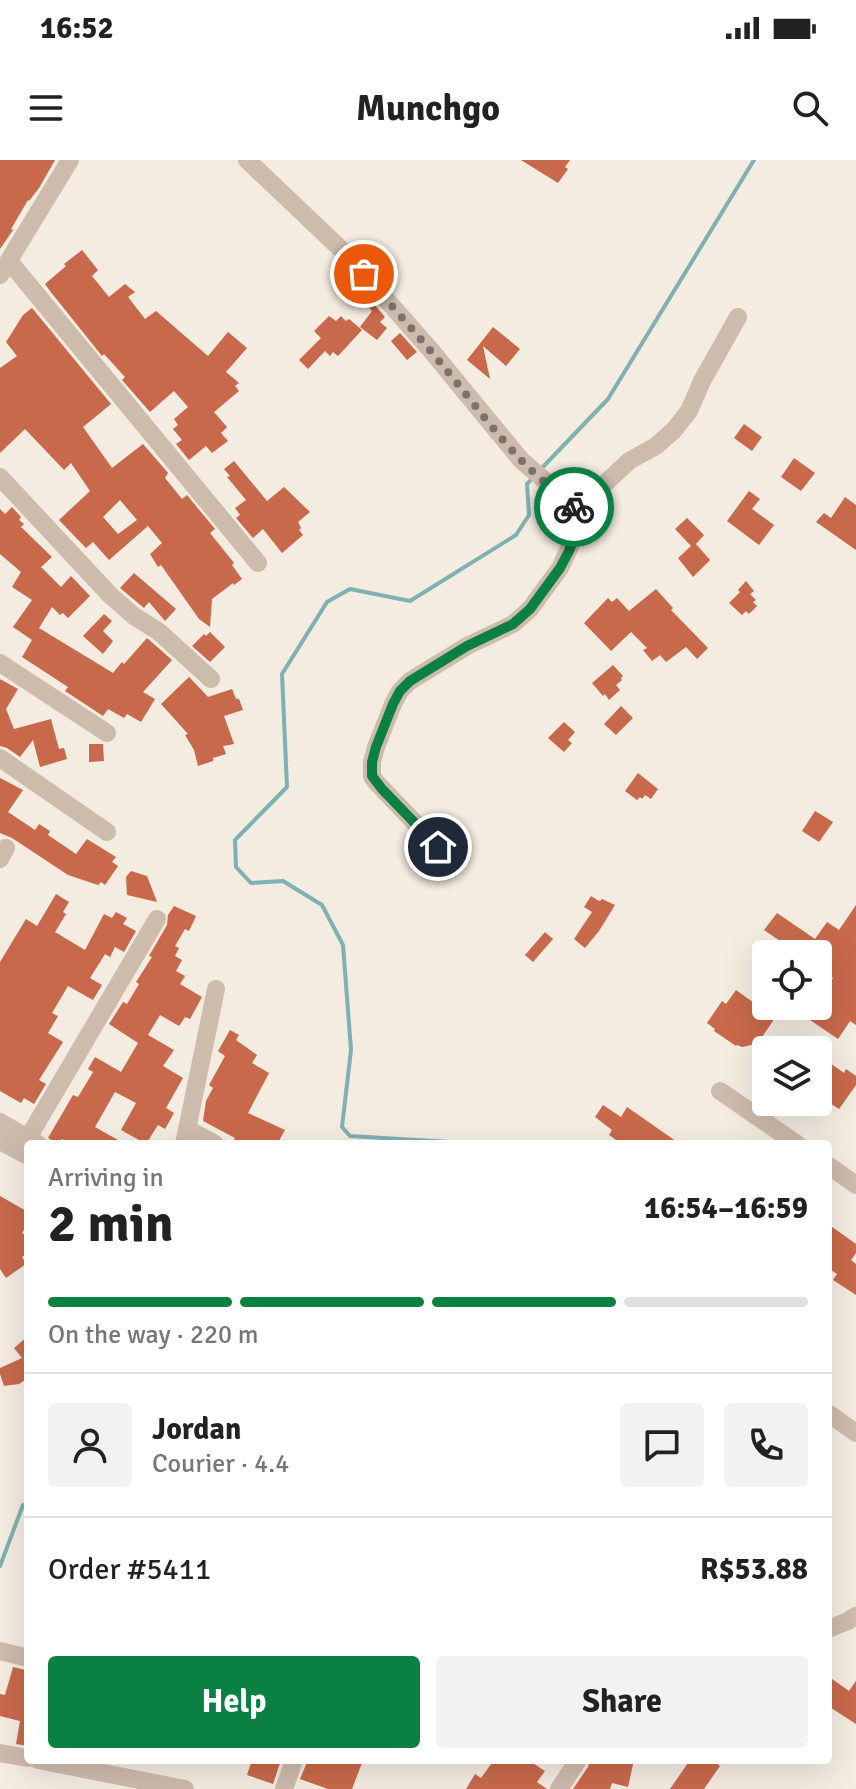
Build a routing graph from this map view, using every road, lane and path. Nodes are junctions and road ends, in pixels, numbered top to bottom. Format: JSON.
{"nodes":[{"id":1,"x":70,"y":160,"type":"edge"},
{"id":2,"x":247,"y":160,"type":"edge"},
{"id":3,"x":4,"y":268,"type":"edge"},
{"id":4,"x":738,"y":317,"type":"dead end"},
{"id":5,"x":0,"y":477,"type":"edge"},
{"id":6,"x":565,"y":495,"type":"junction"},
{"id":7,"x":258,"y":563,"type":"dead end"},
{"id":8,"x":0,"y":663,"type":"edge"},
{"id":9,"x":211,"y":679,"type":"dead end"},
{"id":10,"x":107,"y":733,"type":"dead end"},
{"id":11,"x":0,"y":758,"type":"edge"},
{"id":12,"x":107,"y":832,"type":"dead end"},
{"id":13,"x":438,"y":847,"type":"dead end"},
{"id":14,"x":157,"y":919,"type":"dead end"},
{"id":15,"x":216,"y":989,"type":"dead end"},
{"id":16,"x":720,"y":1091,"type":"dead end"},
{"id":17,"x":0,"y":1122,"type":"edge"},
{"id":18,"x":186,"y":1136,"type":"edge"},
{"id":19,"x":34,"y":1140,"type":"edge"},
{"id":20,"x":791,"y":1140,"type":"edge"},
{"id":21,"x":0,"y":1141,"type":"edge"},
{"id":22,"x":24,"y":1141,"type":"edge"},
{"id":23,"x":24,"y":1145,"type":"edge"},
{"id":24,"x":832,"y":1168,"type":"edge"},
{"id":25,"x":856,"y":1185,"type":"edge"},
{"id":26,"x":832,"y":1416,"type":"edge"},
{"id":27,"x":856,"y":1433,"type":"edge"},
{"id":28,"x":856,"y":1616,"type":"edge"},
{"id":29,"x":832,"y":1627,"type":"edge"},
{"id":30,"x":0,"y":1651,"type":"edge"},
{"id":31,"x":24,"y":1657,"type":"edge"},
{"id":32,"x":0,"y":1753,"type":"edge"},
{"id":33,"x":24,"y":1757,"type":"edge"},
{"id":34,"x":58,"y":1764,"type":"edge"},
{"id":35,"x":293,"y":1764,"type":"edge"},
{"id":36,"x":575,"y":1764,"type":"edge"},
{"id":37,"x":185,"y":1789,"type":"edge"},
{"id":38,"x":284,"y":1789,"type":"edge"},
{"id":39,"x":559,"y":1789,"type":"edge"}],
"edges":[{"from":1,"to":3,"type":"street"},
{"from":2,"to":6,"type":"street"},
{"from":3,"to":7,"type":"street"},
{"from":4,"to":6,"type":"street"},
{"from":5,"to":9,"type":"street"},
{"from":6,"to":13,"type":"street"},
{"from":8,"to":10,"type":"street"},
{"from":11,"to":12,"type":"street"},
{"from":14,"to":19,"type":"street"},
{"from":15,"to":18,"type":"street"},
{"from":16,"to":20,"type":"street"},
{"from":17,"to":22,"type":"street"},
{"from":21,"to":23,"type":"street"},
{"from":24,"to":25,"type":"street"},
{"from":26,"to":27,"type":"street"},
{"from":28,"to":29,"type":"street"},
{"from":30,"to":31,"type":"street"},
{"from":32,"to":33,"type":"street"},
{"from":34,"to":37,"type":"street"},
{"from":35,"to":38,"type":"street"},
{"from":36,"to":39,"type":"street"}]}
